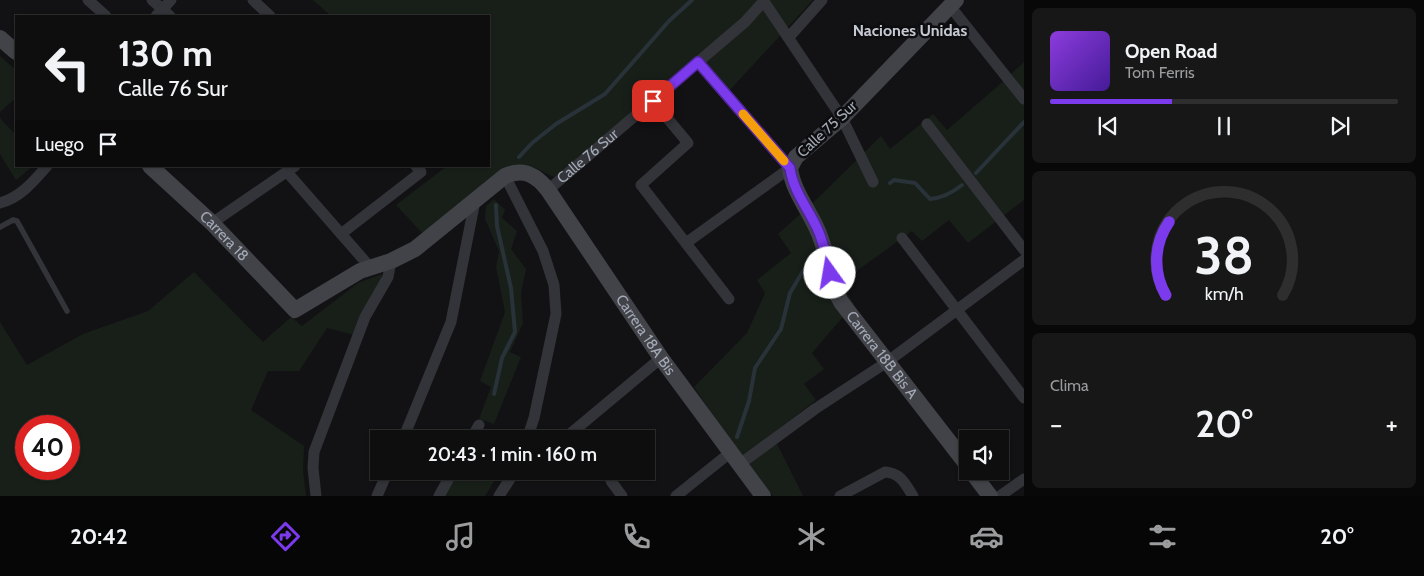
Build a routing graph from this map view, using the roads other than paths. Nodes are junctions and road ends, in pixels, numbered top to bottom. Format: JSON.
{"nodes":[{"id":1,"x":88,"y":0,"type":"edge"},
{"id":2,"x":152,"y":0,"type":"edge"},
{"id":3,"x":171,"y":0,"type":"edge"},
{"id":4,"x":253,"y":0,"type":"edge"},
{"id":5,"x":822,"y":0,"type":"edge"},
{"id":6,"x":763,"y":1,"type":"edge"},
{"id":7,"x":953,"y":3,"type":"edge"},
{"id":8,"x":162,"y":14,"type":"edge"},
{"id":9,"x":105,"y":15,"type":"edge"},
{"id":10,"x":269,"y":15,"type":"edge"},
{"id":11,"x":789,"y":37,"type":"junction"},
{"id":12,"x":0,"y":38,"type":"edge"},
{"id":13,"x":15,"y":51,"type":"edge"},
{"id":14,"x":698,"y":62,"type":"junction"},
{"id":15,"x":1024,"y":99,"type":"edge"},
{"id":16,"x":653,"y":101,"type":"junction"},
{"id":17,"x":842,"y":118,"type":"junction"},
{"id":18,"x":927,"y":124,"type":"dead end"},
{"id":19,"x":46,"y":167,"type":"edge"},
{"id":20,"x":151,"y":167,"type":"edge"},
{"id":21,"x":790,"y":168,"type":"junction"},
{"id":22,"x":291,"y":169,"type":"edge"},
{"id":23,"x":418,"y":169,"type":"edge"},
{"id":24,"x":506,"y":176,"type":"junction"},
{"id":25,"x":873,"y":182,"type":"dead end"},
{"id":26,"x":548,"y":190,"type":"junction"},
{"id":27,"x":475,"y":201,"type":"junction"},
{"id":28,"x":0,"y":203,"type":"edge"},
{"id":29,"x":212,"y":223,"type":"junction"},
{"id":30,"x":0,"y":227,"type":"edge"},
{"id":31,"x":341,"y":234,"type":"junction"},
{"id":32,"x":902,"y":238,"type":"dead end"},
{"id":33,"x":686,"y":243,"type":"junction"},
{"id":34,"x":1024,"y":250,"type":"edge"},
{"id":35,"x":1024,"y":260,"type":"edge"},
{"id":36,"x":391,"y":261,"type":"junction"},
{"id":37,"x":370,"y":267,"type":"junction"},
{"id":38,"x":729,"y":299,"type":"dead end"},
{"id":39,"x":958,"y":310,"type":"junction"},
{"id":40,"x":67,"y":311,"type":"dead end"},
{"id":41,"x":661,"y":358,"type":"junction"},
{"id":42,"x":887,"y":362,"type":"junction"},
{"id":43,"x":1024,"y":398,"type":"edge"},
{"id":44,"x":479,"y":425,"type":"dead end"},
{"id":45,"x":407,"y":430,"type":"edge"},
{"id":46,"x":476,"y":430,"type":"edge"},
{"id":47,"x":530,"y":430,"type":"edge"},
{"id":48,"x":575,"y":430,"type":"edge"},
{"id":49,"x":959,"y":454,"type":"edge"},
{"id":50,"x":735,"y":458,"type":"junction"},
{"id":51,"x":1024,"y":479,"type":"edge"},
{"id":52,"x":384,"y":480,"type":"edge"},
{"id":53,"x":448,"y":480,"type":"edge"},
{"id":54,"x":509,"y":480,"type":"edge"},
{"id":55,"x":978,"y":480,"type":"edge"},
{"id":56,"x":611,"y":481,"type":"dead end"},
{"id":57,"x":316,"y":496,"type":"edge"},
{"id":58,"x":377,"y":496,"type":"edge"},
{"id":59,"x":439,"y":496,"type":"edge"},
{"id":60,"x":498,"y":496,"type":"edge"},
{"id":61,"x":622,"y":496,"type":"edge"},
{"id":62,"x":676,"y":496,"type":"edge"},
{"id":63,"x":763,"y":496,"type":"edge"},
{"id":64,"x":840,"y":496,"type":"edge"},
{"id":65,"x":913,"y":496,"type":"edge"},
{"id":66,"x":990,"y":496,"type":"edge"},
{"id":67,"x":1000,"y":496,"type":"edge"}],
"edges":[{"from":1,"to":9,"type":"street"},
{"from":2,"to":8,"type":"street"},
{"from":3,"to":8,"type":"street"},
{"from":4,"to":10,"type":"street"},
{"from":5,"to":11,"type":"street"},
{"from":6,"to":11,"type":"street"},
{"from":6,"to":14,"type":"street","name":"Calle 76 Sur"},
{"from":7,"to":15,"type":"street"},
{"from":7,"to":17,"type":"street","name":"Calle 75 Sur"},
{"from":11,"to":17,"type":"street"},
{"from":12,"to":13,"type":"street"},
{"from":14,"to":16,"type":"street","name":"Calle 76 Sur"},
{"from":14,"to":21,"type":"street","name":"Carrera 18B Bis A"},
{"from":16,"to":26,"type":"street","name":"Calle 76 Sur"},
{"from":16,"to":33,"type":"street"},
{"from":17,"to":21,"type":"street","name":"Calle 75 Sur"},
{"from":17,"to":25,"type":"street"},
{"from":18,"to":34,"type":"street"},
{"from":19,"to":28,"type":"street"},
{"from":20,"to":29,"type":"street","name":"Carrera 18"},
{"from":21,"to":33,"type":"street","name":"Calle 75 Sur"},
{"from":21,"to":42,"type":"street","name":"Carrera 18B Bis A"},
{"from":22,"to":29,"type":"street"},
{"from":22,"to":31,"type":"street"},
{"from":23,"to":31,"type":"street"},
{"from":24,"to":26,"type":"street","name":"Carrera 18A Bis"},
{"from":24,"to":27,"type":"street"},
{"from":24,"to":47,"type":"street"},
{"from":26,"to":41,"type":"street","name":"Carrera 18A Bis"},
{"from":27,"to":36,"type":"street"},
{"from":27,"to":45,"type":"street"},
{"from":29,"to":37,"type":"street","name":"Carrera 18"},
{"from":30,"to":40,"type":"lane"},
{"from":31,"to":37,"type":"street"},
{"from":32,"to":39,"type":"street"},
{"from":33,"to":38,"type":"street"},
{"from":35,"to":39,"type":"street"},
{"from":36,"to":37,"type":"street"},
{"from":36,"to":57,"type":"street"},
{"from":39,"to":42,"type":"street"},
{"from":39,"to":43,"type":"street"},
{"from":41,"to":48,"type":"street"},
{"from":41,"to":50,"type":"street","name":"Carrera 18A Bis"},
{"from":42,"to":49,"type":"street","name":"Carrera 18B Bis A"},
{"from":42,"to":50,"type":"street"},
{"from":44,"to":46,"type":"street"},
{"from":50,"to":62,"type":"street"},
{"from":50,"to":63,"type":"street","name":"Carrera 18A Bis"},
{"from":51,"to":67,"type":"street"},
{"from":52,"to":58,"type":"street"},
{"from":53,"to":59,"type":"street"},
{"from":54,"to":60,"type":"street"},
{"from":55,"to":66,"type":"street"},
{"from":56,"to":61,"type":"street"},
{"from":64,"to":65,"type":"street"}]}
